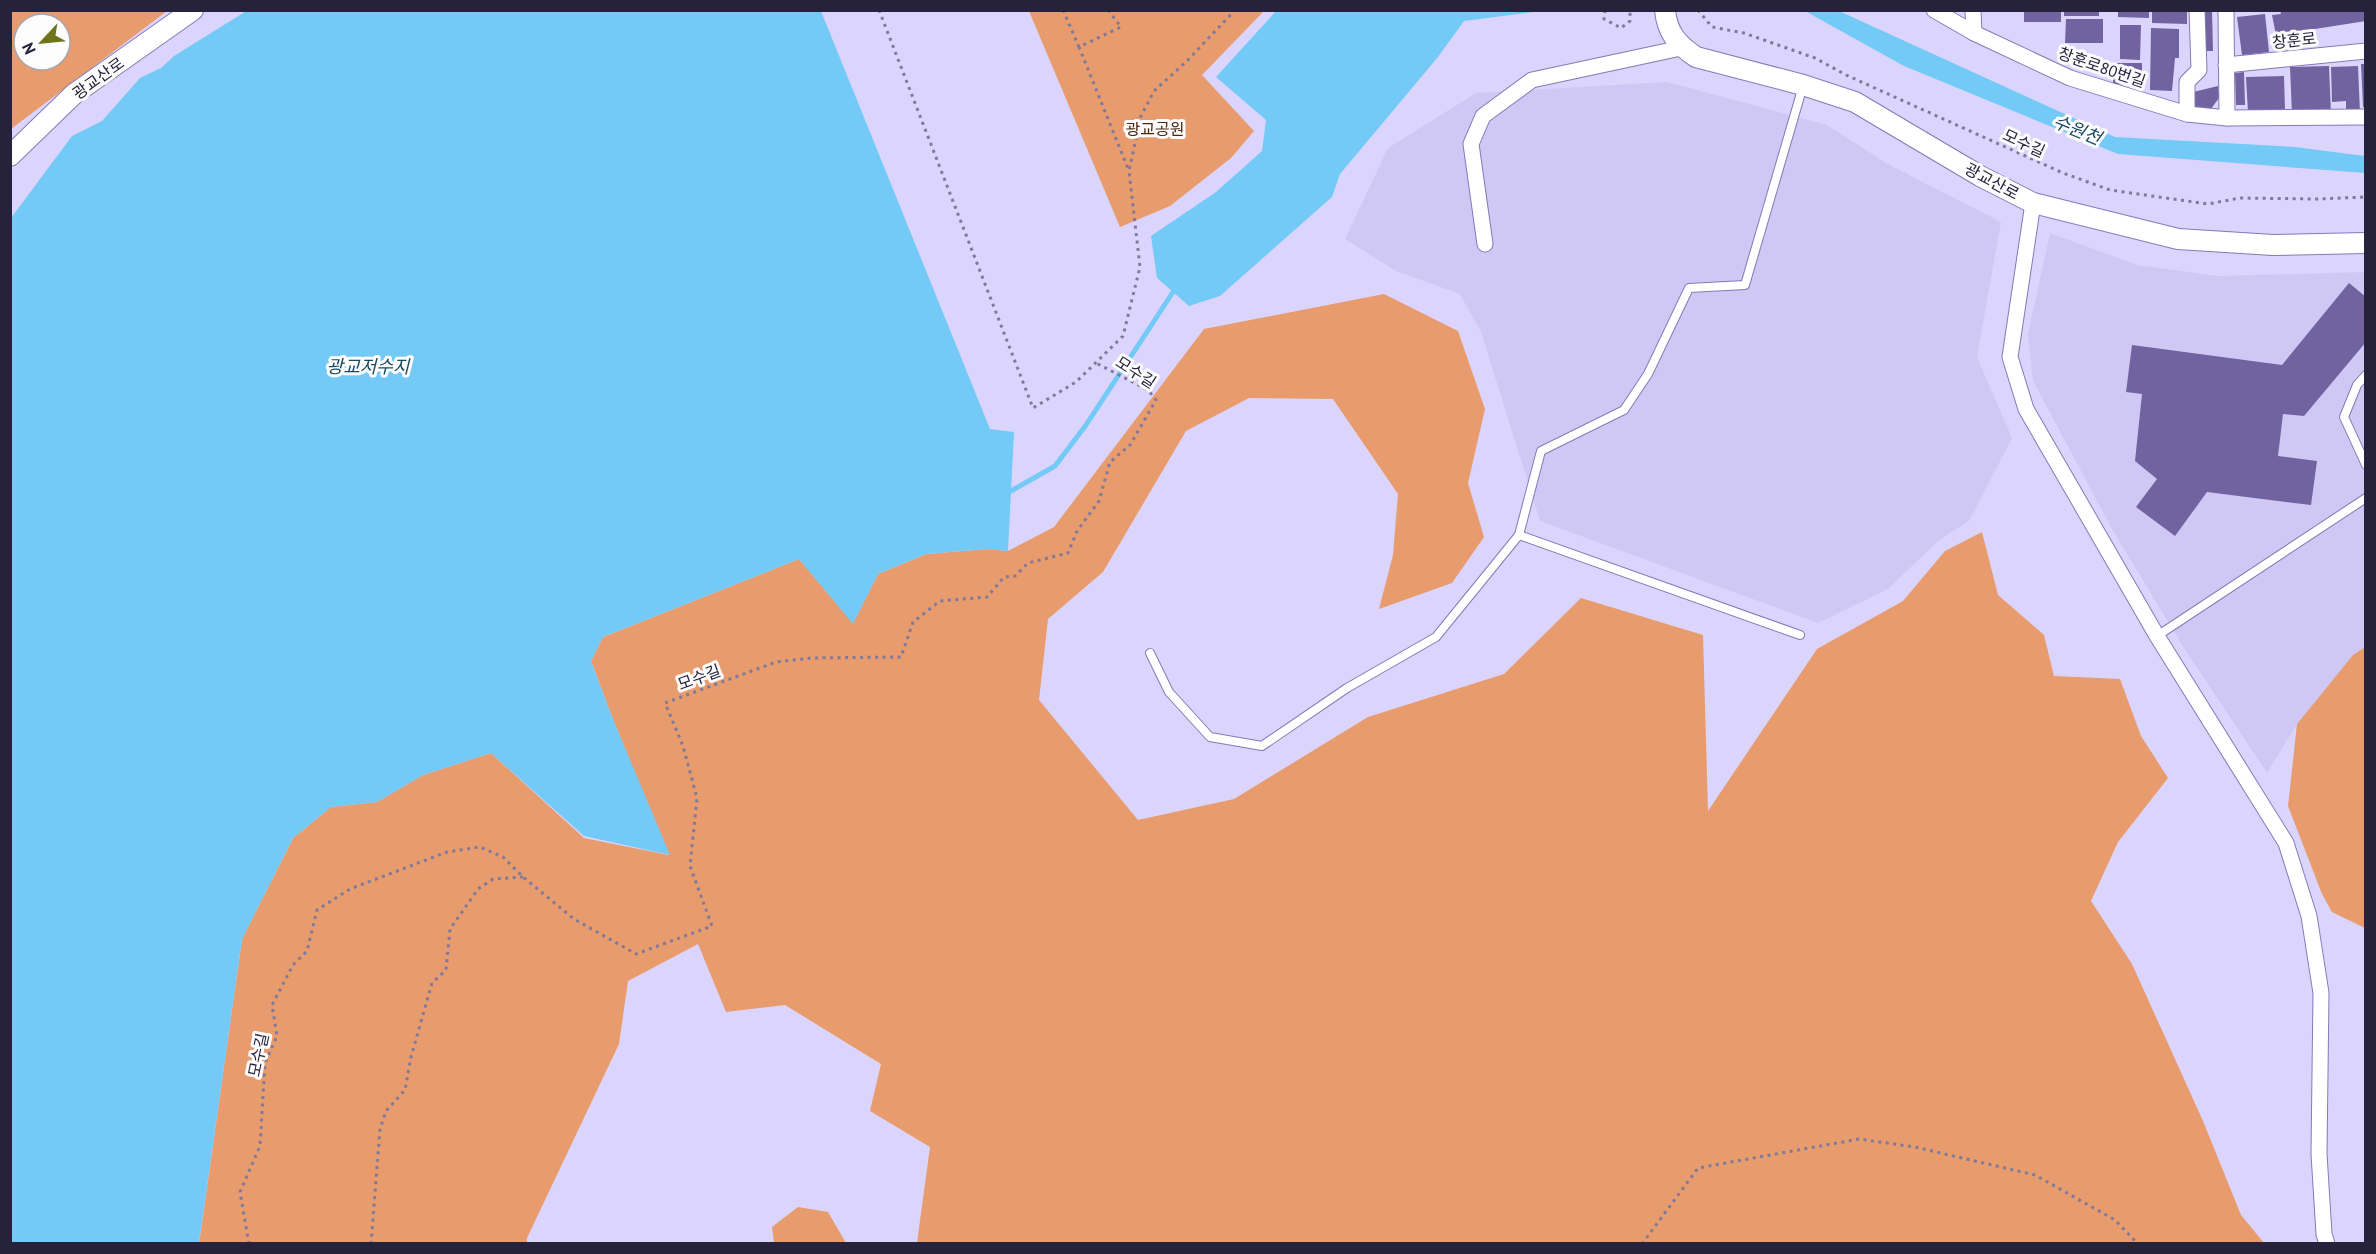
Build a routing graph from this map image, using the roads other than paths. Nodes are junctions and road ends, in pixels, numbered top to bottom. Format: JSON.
{"nodes":[{"id":1,"x":193,"y":10,"type":"edge"},
{"id":2,"x":1934,"y":10,"type":"edge"},
{"id":3,"x":1973,"y":10,"type":"edge"},
{"id":4,"x":2197,"y":10,"type":"edge"},
{"id":5,"x":2226,"y":10,"type":"edge"},
{"id":6,"x":1665,"y":11,"type":"edge"},
{"id":7,"x":1974,"y":33,"type":"junction"},
{"id":8,"x":1681,"y":48,"type":"junction"},
{"id":9,"x":2366,"y":51,"type":"edge"},
{"id":10,"x":2226,"y":65,"type":"junction"},
{"id":11,"x":1803,"y":85,"type":"junction"},
{"id":12,"x":2187,"y":114,"type":"junction"},
{"id":13,"x":2366,"y":117,"type":"edge"},
{"id":14,"x":2227,"y":118,"type":"junction"},
{"id":15,"x":10,"y":156,"type":"edge"},
{"id":16,"x":2033,"y":203,"type":"junction"},
{"id":17,"x":2366,"y":243,"type":"edge"},
{"id":18,"x":1485,"y":244,"type":"dead end"},
{"id":19,"x":2366,"y":375,"type":"edge"},
{"id":20,"x":2366,"y":465,"type":"edge"},
{"id":21,"x":2366,"y":498,"type":"edge"},
{"id":22,"x":1519,"y":535,"type":"junction"},
{"id":23,"x":1800,"y":635,"type":"dead end"},
{"id":24,"x":2157,"y":636,"type":"junction"},
{"id":25,"x":1150,"y":653,"type":"dead end"},
{"id":26,"x":2327,"y":1244,"type":"edge"}],
"edges":[{"from":1,"to":15,"type":"street","name":"광교산로"},
{"from":2,"to":7,"type":"street","name":"창훈로80번길"},
{"from":3,"to":7,"type":"street"},
{"from":4,"to":12,"type":"street"},
{"from":5,"to":10,"type":"street"},
{"from":6,"to":8,"type":"street"},
{"from":7,"to":12,"type":"street","name":"창훈로80번길"},
{"from":8,"to":11,"type":"street","name":"광교산로"},
{"from":8,"to":18,"type":"street"},
{"from":9,"to":10,"type":"street","name":"창훈로"},
{"from":10,"to":14,"type":"street"},
{"from":11,"to":16,"type":"street","name":"광교산로"},
{"from":11,"to":22,"type":"lane"},
{"from":12,"to":14,"type":"street","name":"창훈로80번길"},
{"from":13,"to":14,"type":"street","name":"창훈로80번길"},
{"from":16,"to":17,"type":"street","name":"광교산로"},
{"from":16,"to":24,"type":"street"},
{"from":19,"to":20,"type":"lane"},
{"from":21,"to":24,"type":"lane"},
{"from":22,"to":23,"type":"lane"},
{"from":22,"to":25,"type":"lane"},
{"from":24,"to":26,"type":"street"}]}
